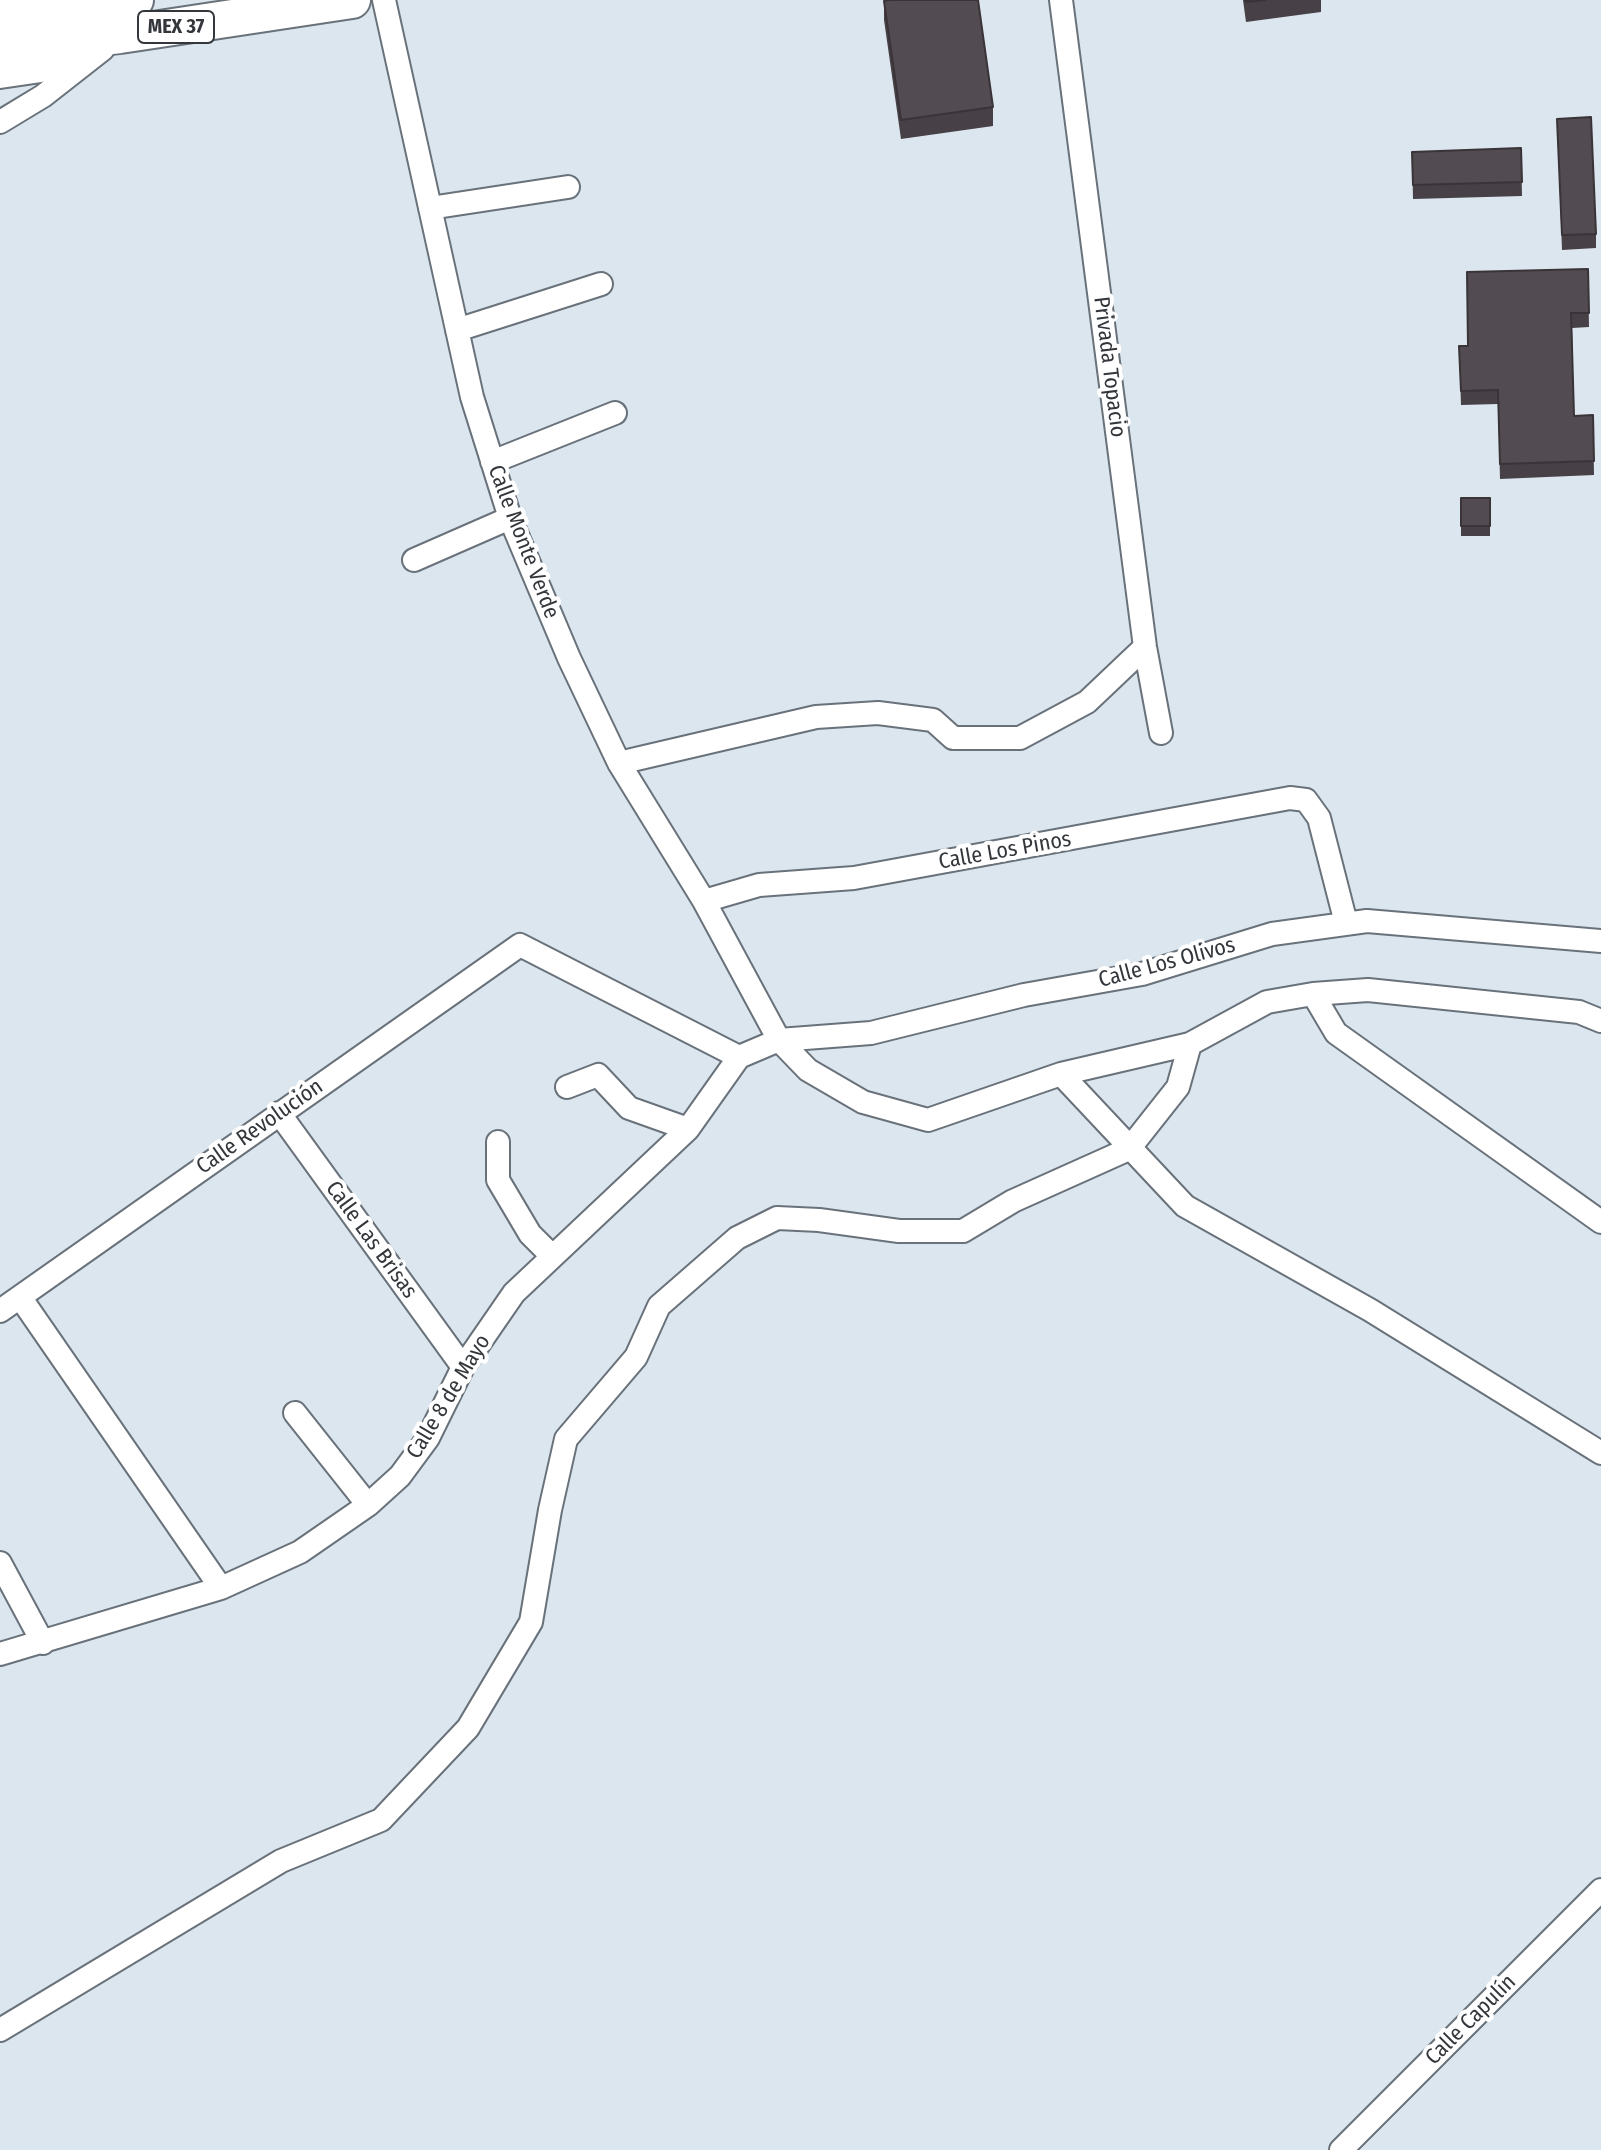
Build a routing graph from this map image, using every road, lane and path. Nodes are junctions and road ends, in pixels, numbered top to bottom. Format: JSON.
{"nodes":[{"id":1,"x":135,"y":0,"type":"edge"},
{"id":2,"x":156,"y":0,"type":"edge"},
{"id":3,"x":352,"y":0,"type":"edge"},
{"id":4,"x":384,"y":0,"type":"edge"},
{"id":5,"x":1061,"y":0,"type":"edge"},
{"id":6,"x":0,"y":16,"type":"edge"},
{"id":7,"x":38,"y":31,"type":"edge"},
{"id":8,"x":120,"y":35,"type":"junction"},
{"id":9,"x":0,"y":49,"type":"edge"},
{"id":10,"x":0,"y":74,"type":"edge"},
{"id":11,"x":0,"y":122,"type":"edge"},
{"id":12,"x":568,"y":187,"type":"dead end"},
{"id":13,"x":430,"y":208,"type":"junction"},
{"id":14,"x":601,"y":284,"type":"dead end"},
{"id":15,"x":457,"y":330,"type":"junction"},
{"id":16,"x":615,"y":413,"type":"dead end"},
{"id":17,"x":492,"y":462,"type":"junction"},
{"id":18,"x":510,"y":518,"type":"junction"},
{"id":19,"x":414,"y":560,"type":"dead end"},
{"id":20,"x":1145,"y":647,"type":"junction"},
{"id":21,"x":1161,"y":733,"type":"dead end"},
{"id":22,"x":619,"y":763,"type":"junction"},
{"id":23,"x":704,"y":901,"type":"junction"},
{"id":24,"x":1346,"y":923,"type":"junction"},
{"id":25,"x":1601,"y":941,"type":"edge"},
{"id":26,"x":1313,"y":994,"type":"junction"},
{"id":27,"x":1601,"y":1021,"type":"edge"},
{"id":28,"x":779,"y":1040,"type":"junction"},
{"id":29,"x":1190,"y":1044,"type":"junction"},
{"id":30,"x":739,"y":1057,"type":"junction"},
{"id":31,"x":1061,"y":1074,"type":"junction"},
{"id":32,"x":567,"y":1087,"type":"dead end"},
{"id":33,"x":279,"y":1113,"type":"junction"},
{"id":34,"x":688,"y":1129,"type":"junction"},
{"id":35,"x":498,"y":1142,"type":"dead end"},
{"id":36,"x":1129,"y":1149,"type":"junction"},
{"id":37,"x":1601,"y":1222,"type":"edge"},
{"id":38,"x":552,"y":1256,"type":"junction"},
{"id":39,"x":20,"y":1297,"type":"junction"},
{"id":40,"x":0,"y":1311,"type":"edge"},
{"id":41,"x":463,"y":1367,"type":"junction"},
{"id":42,"x":295,"y":1413,"type":"dead end"},
{"id":43,"x":1601,"y":1453,"type":"edge"},
{"id":44,"x":368,"y":1505,"type":"junction"},
{"id":45,"x":0,"y":1563,"type":"edge"},
{"id":46,"x":221,"y":1588,"type":"junction"},
{"id":47,"x":43,"y":1643,"type":"junction"},
{"id":48,"x":0,"y":1654,"type":"edge"},
{"id":49,"x":1601,"y":1890,"type":"edge"},
{"id":50,"x":0,"y":2030,"type":"edge"},
{"id":51,"x":1341,"y":2150,"type":"edge"}],
"edges":[{"from":1,"to":7,"type":"main road","number":"MEX 37"},
{"from":2,"to":8,"type":"street"},
{"from":3,"to":8,"type":"main road","number":"MEX 37"},
{"from":4,"to":13,"type":"street","name":"Calle Monte Verde"},
{"from":5,"to":20,"type":"street","name":"Privada Topacio"},
{"from":6,"to":7,"type":"main road","number":"MEX 37"},
{"from":7,"to":8,"type":"main road","number":"MEX 37"},
{"from":7,"to":9,"type":"main road","number":"MEX 37"},
{"from":7,"to":10,"type":"street"},
{"from":8,"to":11,"type":"street"},
{"from":12,"to":13,"type":"street"},
{"from":13,"to":15,"type":"street","name":"Calle Monte Verde"},
{"from":14,"to":15,"type":"street"},
{"from":15,"to":17,"type":"street","name":"Calle Monte Verde"},
{"from":16,"to":17,"type":"street"},
{"from":17,"to":18,"type":"street","name":"Calle Monte Verde"},
{"from":18,"to":19,"type":"street"},
{"from":18,"to":22,"type":"street","name":"Calle Monte Verde"},
{"from":20,"to":21,"type":"street","name":"Privada Topacio"},
{"from":20,"to":22,"type":"street"},
{"from":22,"to":23,"type":"street","name":"Calle Monte Verde"},
{"from":23,"to":24,"type":"street","name":"Calle Los Pinos"},
{"from":23,"to":28,"type":"street","name":"Calle Monte Verde"},
{"from":24,"to":25,"type":"street","name":"Calle Los Olivos"},
{"from":24,"to":28,"type":"street","name":"Calle Los Olivos"},
{"from":26,"to":27,"type":"street","name":"Calle Monte Verde"},
{"from":26,"to":29,"type":"street","name":"Calle Monte Verde"},
{"from":26,"to":37,"type":"street"},
{"from":28,"to":30,"type":"street","name":"Calle Los Olivos"},
{"from":28,"to":31,"type":"street","name":"Calle Monte Verde"},
{"from":29,"to":31,"type":"street","name":"Calle Monte Verde"},
{"from":29,"to":36,"type":"street"},
{"from":30,"to":33,"type":"street","name":"Calle Revolución"},
{"from":30,"to":34,"type":"street","name":"Calle 8 de Mayo"},
{"from":31,"to":36,"type":"street"},
{"from":32,"to":34,"type":"street"},
{"from":33,"to":39,"type":"street","name":"Calle Revolución"},
{"from":33,"to":41,"type":"street","name":"Calle Las Brisas"},
{"from":34,"to":38,"type":"street","name":"Calle 8 de Mayo"},
{"from":35,"to":38,"type":"street"},
{"from":36,"to":43,"type":"street"},
{"from":36,"to":50,"type":"street"},
{"from":38,"to":41,"type":"street","name":"Calle 8 de Mayo"},
{"from":39,"to":40,"type":"street","name":"Calle Revolución"},
{"from":39,"to":46,"type":"street"},
{"from":41,"to":44,"type":"street","name":"Calle 8 de Mayo"},
{"from":42,"to":44,"type":"street"},
{"from":44,"to":46,"type":"street","name":"Calle 8 de Mayo"},
{"from":45,"to":47,"type":"street"},
{"from":46,"to":47,"type":"street","name":"Calle 8 de Mayo"},
{"from":47,"to":48,"type":"street","name":"Calle 8 de Mayo"},
{"from":49,"to":51,"type":"street","name":"Calle Capulín"}]}
